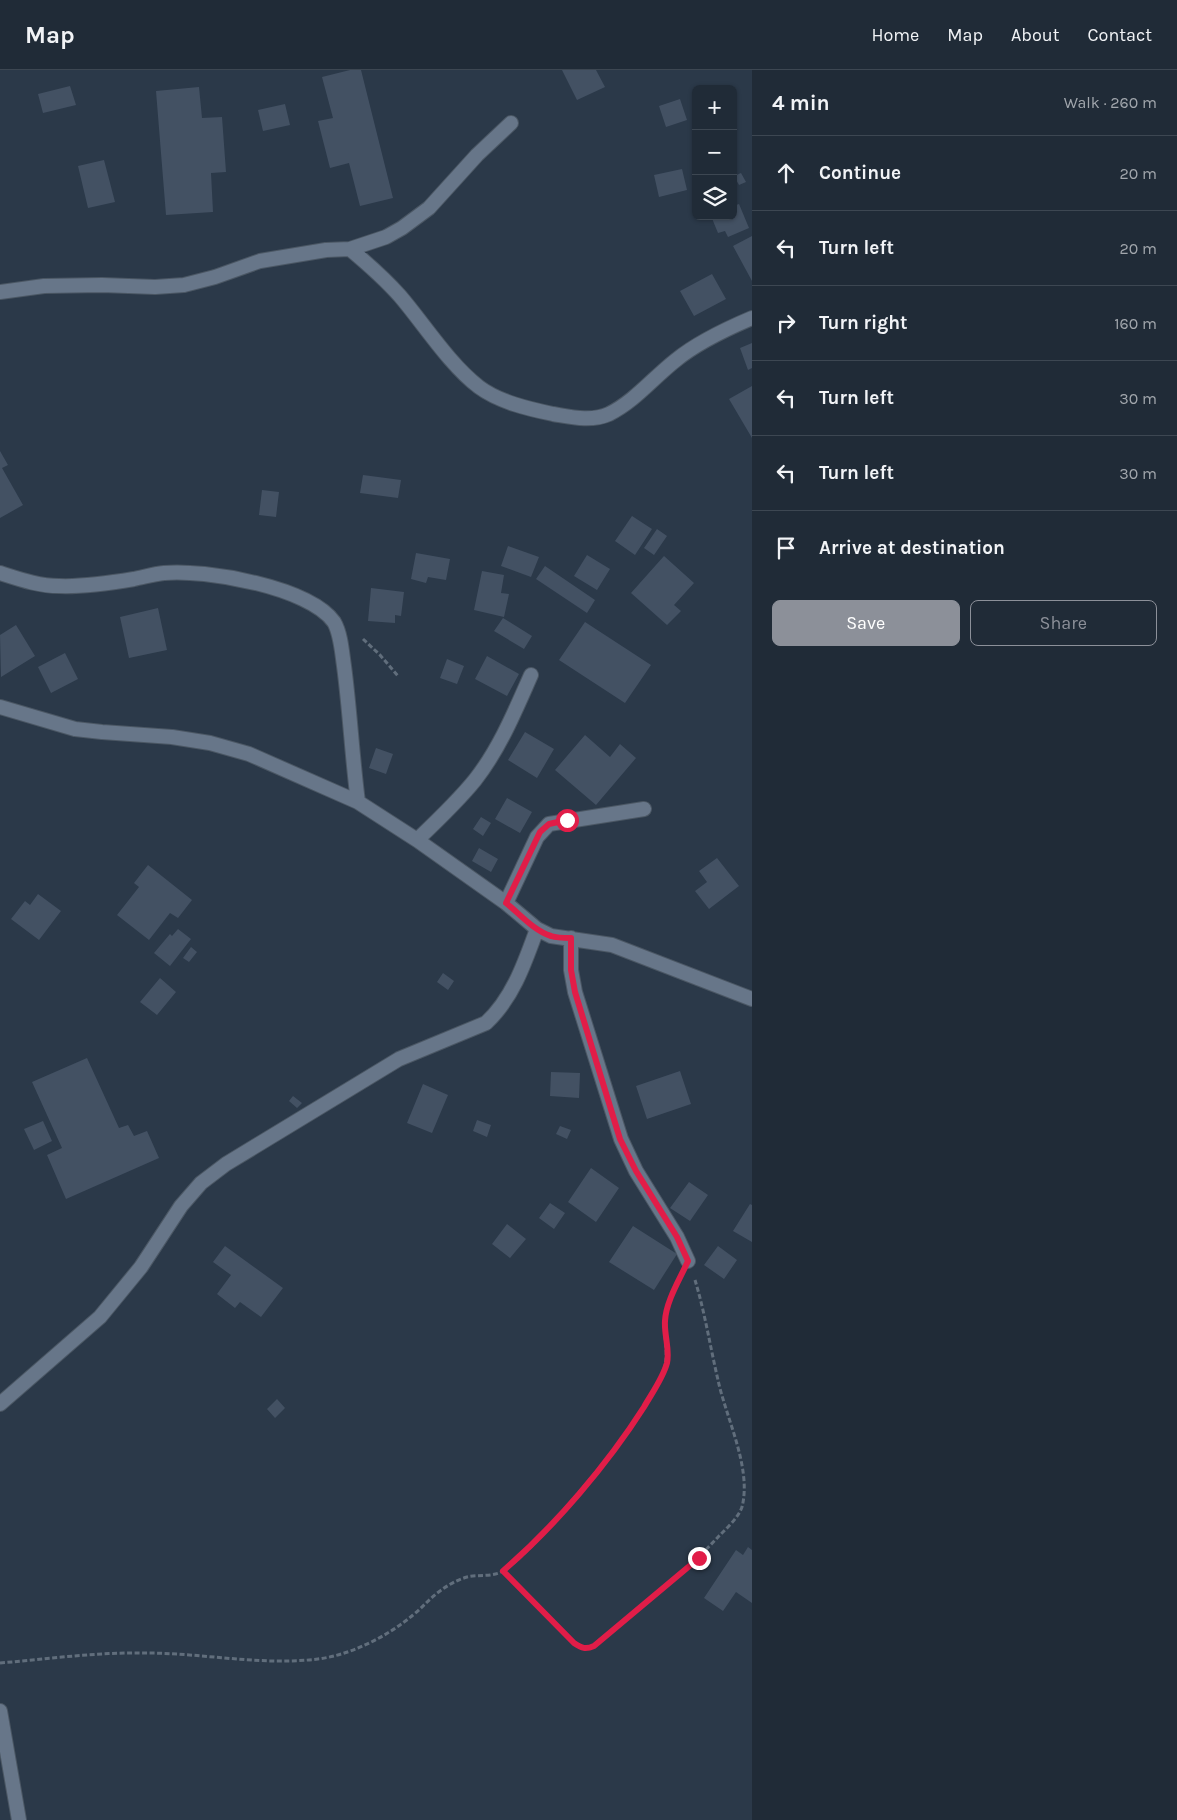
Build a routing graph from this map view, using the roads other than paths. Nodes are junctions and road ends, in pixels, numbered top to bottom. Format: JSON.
{"nodes":[{"id":1,"x":511,"y":124,"type":"dead end"},
{"id":2,"x":350,"y":249,"type":"junction"},
{"id":3,"x":0,"y":292,"type":"edge"},
{"id":4,"x":752,"y":318,"type":"edge"},
{"id":5,"x":0,"y":573,"type":"edge"},
{"id":6,"x":531,"y":675,"type":"dead end"},
{"id":7,"x":0,"y":707,"type":"edge"},
{"id":8,"x":358,"y":802,"type":"junction"},
{"id":9,"x":644,"y":809,"type":"dead end"},
{"id":10,"x":417,"y":840,"type":"junction"},
{"id":11,"x":506,"y":903,"type":"junction"},
{"id":12,"x":537,"y":929,"type":"junction"},
{"id":13,"x":571,"y":938,"type":"junction"},
{"id":14,"x":752,"y":999,"type":"edge"},
{"id":15,"x":688,"y":1261,"type":"road end"},
{"id":16,"x":0,"y":1404,"type":"edge"},
{"id":17,"x":0,"y":1711,"type":"edge"},
{"id":18,"x":4,"y":1758,"type":"edge"},
{"id":19,"x":19,"y":1820,"type":"edge"}],
"edges":[{"from":1,"to":2,"type":"street"},
{"from":2,"to":3,"type":"street"},
{"from":2,"to":4,"type":"street"},
{"from":5,"to":8,"type":"street"},
{"from":6,"to":10,"type":"street"},
{"from":7,"to":8,"type":"street"},
{"from":8,"to":10,"type":"street"},
{"from":9,"to":11,"type":"street"},
{"from":10,"to":11,"type":"street"},
{"from":11,"to":12,"type":"street"},
{"from":12,"to":13,"type":"street"},
{"from":12,"to":16,"type":"street"},
{"from":13,"to":14,"type":"street"},
{"from":13,"to":15,"type":"street"},
{"from":17,"to":18,"type":"street"},
{"from":18,"to":19,"type":"street"}]}
